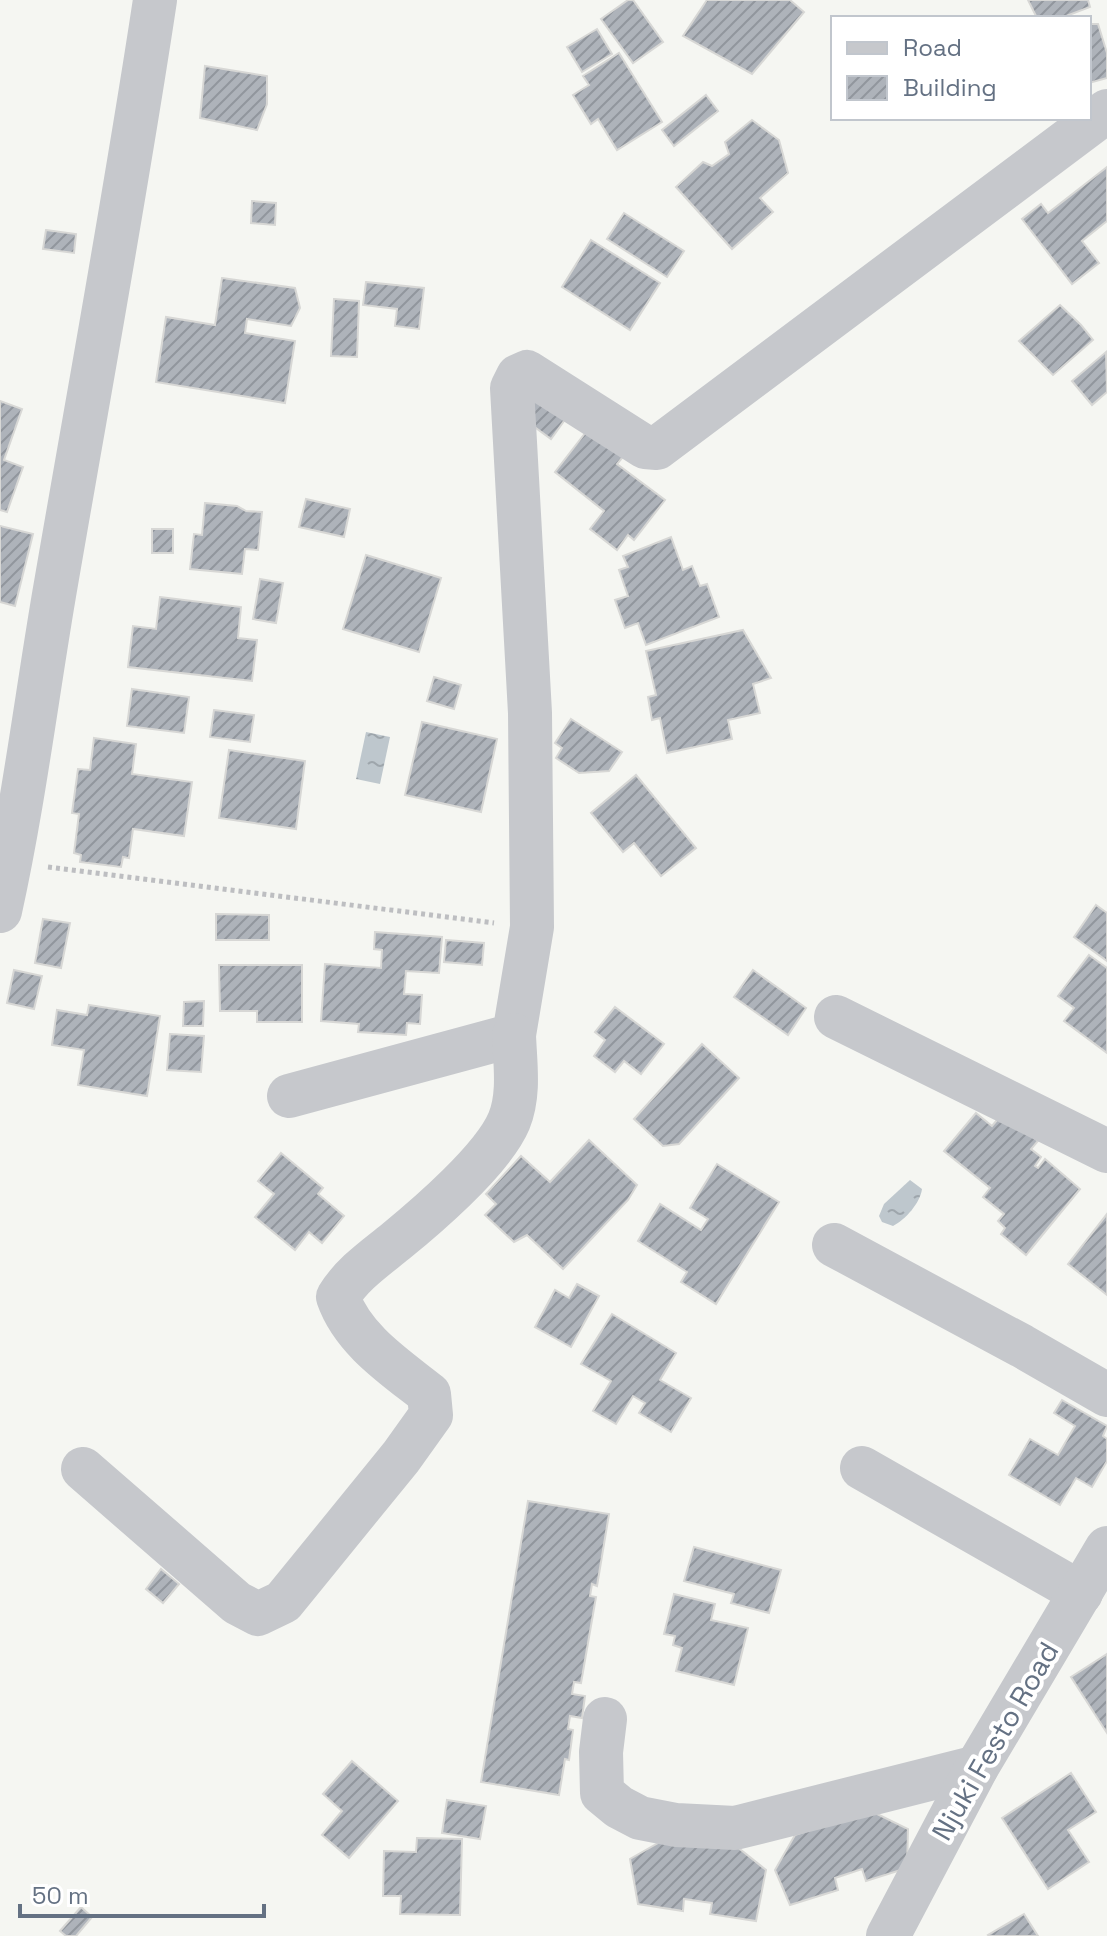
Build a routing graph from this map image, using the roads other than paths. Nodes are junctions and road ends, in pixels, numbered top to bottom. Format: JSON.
{"nodes":[{"id":1,"x":155,"y":0,"type":"edge"},
{"id":2,"x":1107,"y":111,"type":"edge"},
{"id":3,"x":0,"y":911,"type":"edge"},
{"id":4,"x":836,"y":1017,"type":"dead end"},
{"id":5,"x":514,"y":1035,"type":"junction"},
{"id":6,"x":289,"y":1096,"type":"dead end"},
{"id":7,"x":1107,"y":1151,"type":"edge"},
{"id":8,"x":834,"y":1245,"type":"dead end"},
{"id":9,"x":1107,"y":1395,"type":"edge"},
{"id":10,"x":862,"y":1468,"type":"dead end"},
{"id":11,"x":83,"y":1469,"type":"dead end"},
{"id":12,"x":1107,"y":1548,"type":"edge"},
{"id":13,"x":1081,"y":1593,"type":"junction"},
{"id":14,"x":605,"y":1719,"type":"dead end"},
{"id":15,"x":977,"y":1767,"type":"junction"},
{"id":16,"x":888,"y":1936,"type":"edge"}],
"edges":[{"from":1,"to":3,"type":"street"},
{"from":2,"to":5,"type":"street"},
{"from":4,"to":7,"type":"street"},
{"from":5,"to":6,"type":"street"},
{"from":5,"to":11,"type":"street"},
{"from":8,"to":9,"type":"street"},
{"from":10,"to":13,"type":"street"},
{"from":12,"to":13,"type":"street","name":"Njuki Festo Road"},
{"from":13,"to":15,"type":"street","name":"Njuki Festo Road"},
{"from":14,"to":15,"type":"street"},
{"from":15,"to":16,"type":"street","name":"Njuki Festo Road"}]}
